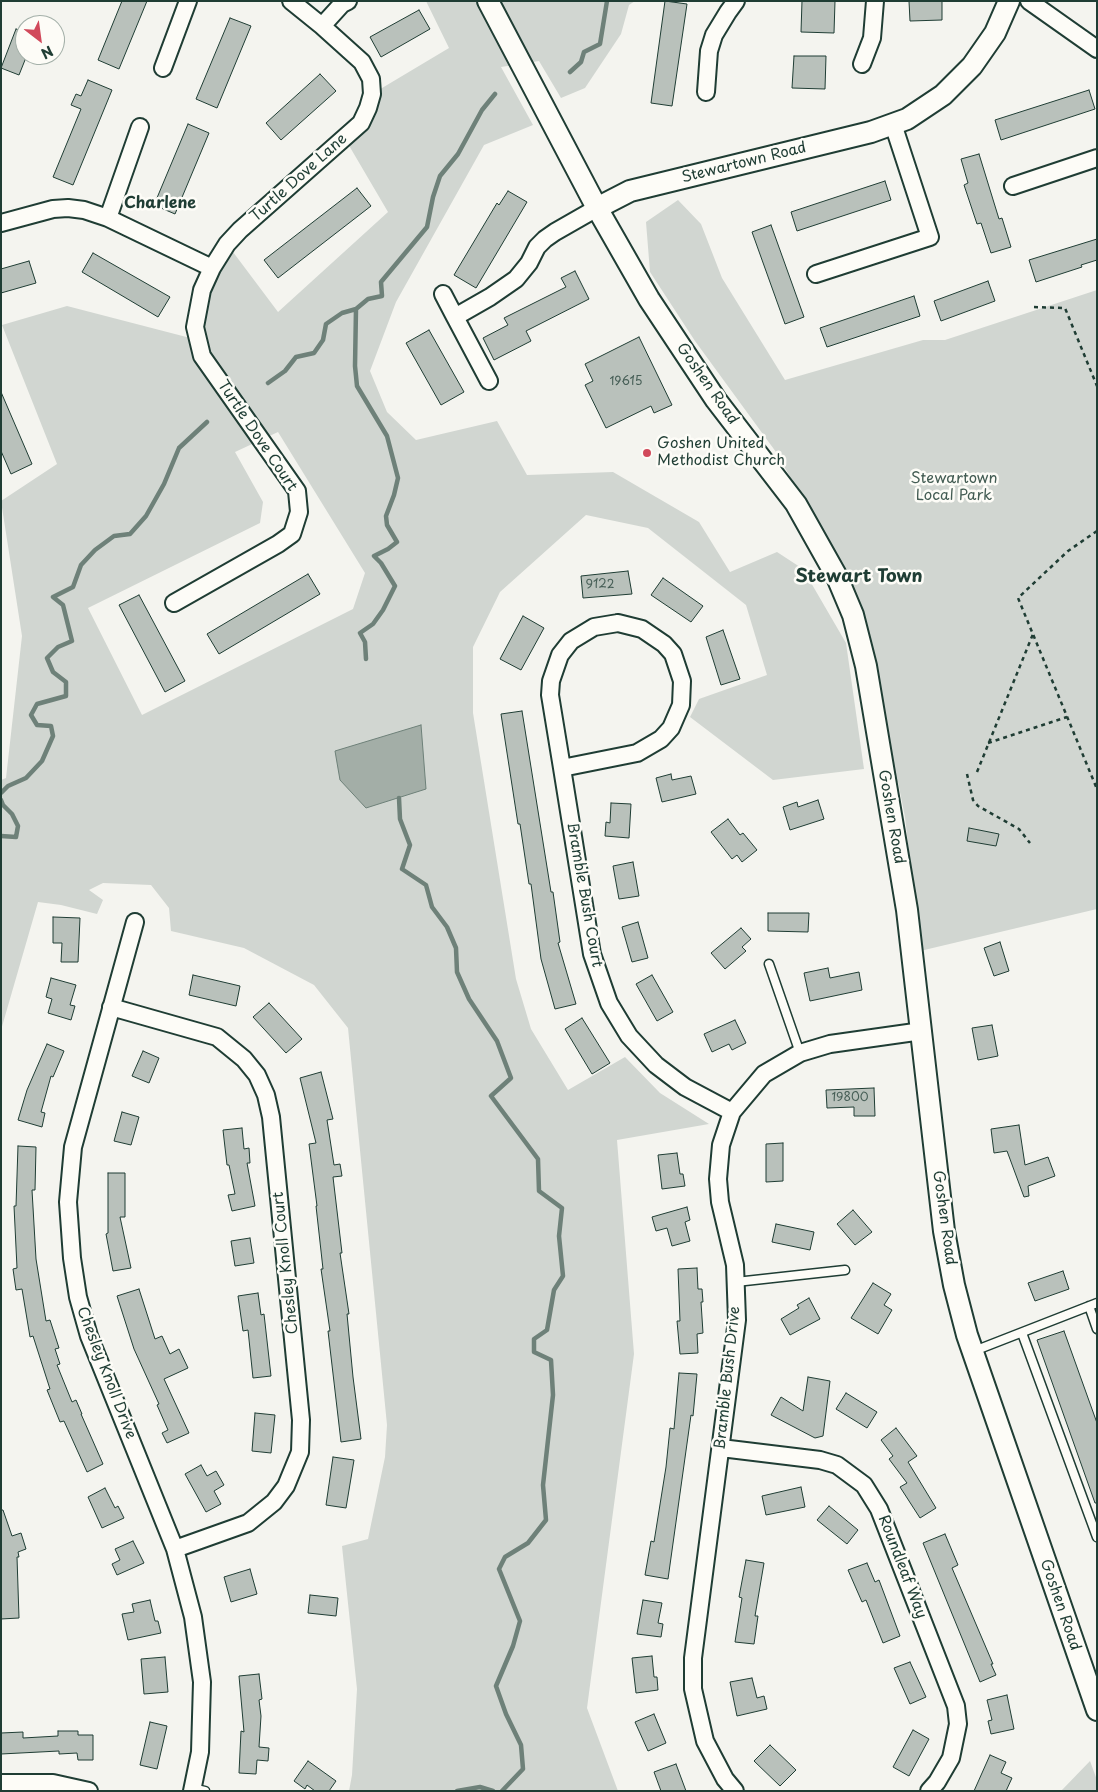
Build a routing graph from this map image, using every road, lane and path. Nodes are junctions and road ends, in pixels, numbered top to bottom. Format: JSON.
{"nodes":[{"id":1,"x":188,"y":1,"type":"edge"},
{"id":2,"x":291,"y":1,"type":"edge"},
{"id":3,"x":348,"y":1,"type":"edge"},
{"id":4,"x":488,"y":1,"type":"edge"},
{"id":5,"x":736,"y":1,"type":"edge"},
{"id":6,"x":875,"y":1,"type":"edge"},
{"id":7,"x":1009,"y":1,"type":"edge"},
{"id":8,"x":1029,"y":1,"type":"edge"},
{"id":9,"x":322,"y":26,"type":"junction"},
{"id":10,"x":1097,"y":49,"type":"edge"},
{"id":11,"x":862,"y":64,"type":"dead end"},
{"id":12,"x":164,"y":68,"type":"dead end"},
{"id":13,"x":706,"y":92,"type":"dead end"},
{"id":14,"x":893,"y":124,"type":"junction"},
{"id":15,"x":140,"y":127,"type":"dead end"},
{"id":16,"x":1097,"y":158,"type":"edge"},
{"id":17,"x":1013,"y":186,"type":"dead end"},
{"id":18,"x":598,"y":208,"type":"junction"},
{"id":19,"x":108,"y":218,"type":"junction"},
{"id":20,"x":1,"y":223,"type":"edge"},
{"id":21,"x":212,"y":268,"type":"junction"},
{"id":22,"x":816,"y":274,"type":"dead end"},
{"id":23,"x":443,"y":294,"type":"dead end"},
{"id":24,"x":1034,"y":307,"type":"dead end"},
{"id":25,"x":456,"y":317,"type":"junction"},
{"id":26,"x":489,"y":381,"type":"dead end"},
{"id":27,"x":1097,"y":386,"type":"edge"},
{"id":28,"x":1097,"y":531,"type":"edge"},
{"id":29,"x":174,"y":603,"type":"dead end"},
{"id":30,"x":1033,"y":634,"type":"junction"},
{"id":31,"x":1067,"y":717,"type":"junction"},
{"id":32,"x":988,"y":743,"type":"junction"},
{"id":33,"x":562,"y":768,"type":"junction"},
{"id":34,"x":977,"y":772,"type":"dead end"},
{"id":35,"x":967,"y":774,"type":"dead end"},
{"id":36,"x":1097,"y":789,"type":"edge"},
{"id":37,"x":1030,"y":843,"type":"dead end"},
{"id":38,"x":135,"y":922,"type":"dead end"},
{"id":39,"x":769,"y":964,"type":"dead end"},
{"id":40,"x":111,"y":1007,"type":"junction"},
{"id":41,"x":922,"y":1031,"type":"junction"},
{"id":42,"x":800,"y":1052,"type":"junction"},
{"id":43,"x":732,"y":1112,"type":"junction"},
{"id":44,"x":844,"y":1270,"type":"dead end"},
{"id":45,"x":736,"y":1282,"type":"junction"},
{"id":46,"x":1093,"y":1304,"type":"edge"},
{"id":47,"x":1097,"y":1329,"type":"edge"},
{"id":48,"x":1022,"y":1333,"type":"junction"},
{"id":49,"x":972,"y":1352,"type":"junction"},
{"id":50,"x":721,"y":1448,"type":"junction"},
{"id":51,"x":1097,"y":1538,"type":"edge"},
{"id":52,"x":175,"y":1549,"type":"junction"},
{"id":53,"x":1097,"y":1710,"type":"edge"},
{"id":54,"x":1,"y":1783,"type":"edge"},
{"id":55,"x":197,"y":1790,"type":"edge"},
{"id":56,"x":89,"y":1791,"type":"edge"},
{"id":57,"x":735,"y":1791,"type":"edge"},
{"id":58,"x":929,"y":1791,"type":"edge"}],
"edges":[{"from":1,"to":12,"type":"street"},
{"from":2,"to":9,"type":"street","name":"Turtle Dove Lane"},
{"from":3,"to":9,"type":"street"},
{"from":4,"to":18,"type":"street","name":"Goshen Road"},
{"from":5,"to":13,"type":"street"},
{"from":6,"to":11,"type":"street"},
{"from":7,"to":14,"type":"street","name":"Stewartown Road"},
{"from":8,"to":10,"type":"street"},
{"from":9,"to":21,"type":"street","name":"Turtle Dove Lane"},
{"from":14,"to":18,"type":"street","name":"Stewartown Road"},
{"from":14,"to":22,"type":"street"},
{"from":15,"to":19,"type":"street"},
{"from":16,"to":17,"type":"street"},
{"from":18,"to":25,"type":"street"},
{"from":18,"to":41,"type":"street","name":"Goshen Road"},
{"from":19,"to":20,"type":"street"},
{"from":19,"to":21,"type":"street"},
{"from":21,"to":29,"type":"street","name":"Turtle Dove Court"},
{"from":23,"to":25,"type":"street"},
{"from":24,"to":27,"type":"path"},
{"from":25,"to":26,"type":"street"},
{"from":28,"to":30,"type":"path"},
{"from":30,"to":31,"type":"path"},
{"from":30,"to":32,"type":"path"},
{"from":31,"to":32,"type":"path"},
{"from":31,"to":36,"type":"path"},
{"from":32,"to":34,"type":"path"},
{"from":33,"to":33,"type":"street","name":"Bramble Bush Court"},
{"from":33,"to":43,"type":"street","name":"Bramble Bush Court"},
{"from":35,"to":37,"type":"path"},
{"from":38,"to":40,"type":"street","name":"Chesley Knoll Drive"},
{"from":39,"to":42,"type":"lane"},
{"from":40,"to":52,"type":"street","name":"Chesley Knoll Drive"},
{"from":40,"to":52,"type":"street","name":"Chesley Knoll Court"},
{"from":41,"to":42,"type":"street","name":"Bramble Bush Drive"},
{"from":41,"to":49,"type":"street","name":"Goshen Road"},
{"from":42,"to":43,"type":"street","name":"Bramble Bush Drive"},
{"from":43,"to":45,"type":"street","name":"Bramble Bush Drive"},
{"from":44,"to":45,"type":"lane"},
{"from":45,"to":50,"type":"street","name":"Bramble Bush Drive"},
{"from":46,"to":47,"type":"lane"},
{"from":46,"to":48,"type":"lane"},
{"from":48,"to":49,"type":"lane"},
{"from":48,"to":51,"type":"lane"},
{"from":49,"to":53,"type":"street","name":"Goshen Road"},
{"from":50,"to":57,"type":"street","name":"Bramble Bush Drive"},
{"from":50,"to":58,"type":"street","name":"Roundleaf Way"},
{"from":52,"to":55,"type":"street","name":"Chesley Knoll Drive"},
{"from":54,"to":56,"type":"street"}]}
